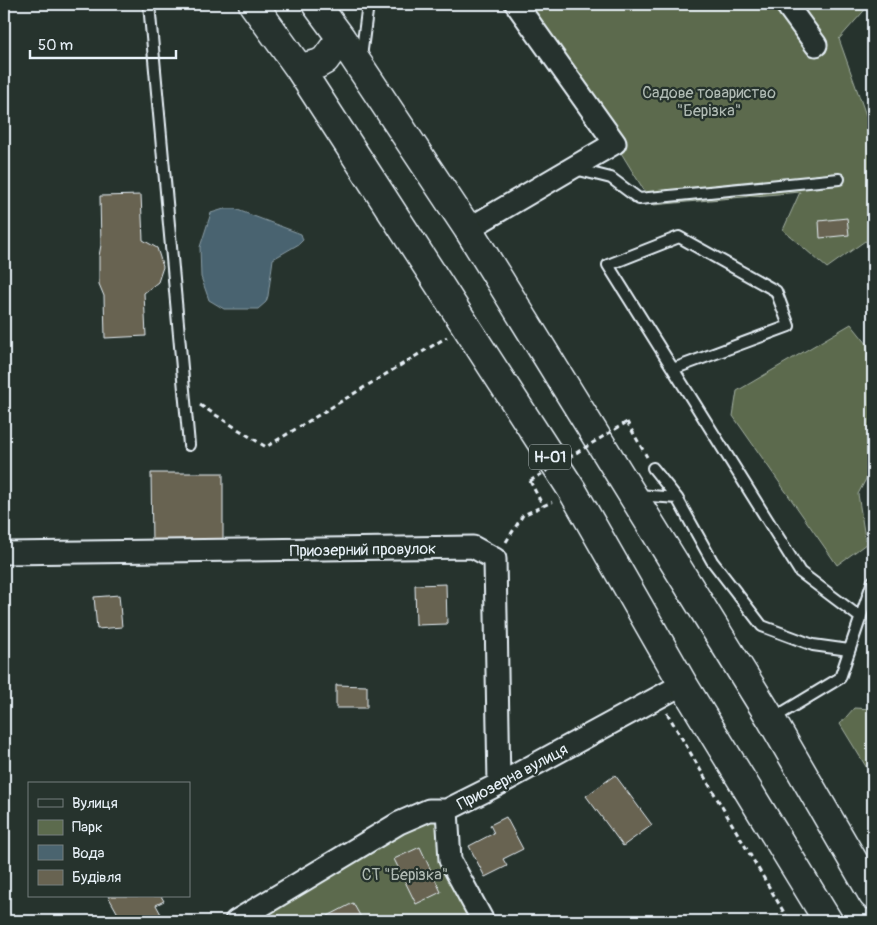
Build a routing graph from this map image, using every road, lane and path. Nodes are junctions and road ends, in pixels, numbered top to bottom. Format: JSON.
{"nodes":[{"id":1,"x":149,"y":4,"type":"edge"},
{"id":2,"x":253,"y":4,"type":"edge"},
{"id":3,"x":316,"y":4,"type":"edge"},
{"id":4,"x":368,"y":4,"type":"edge"},
{"id":5,"x":516,"y":4,"type":"edge"},
{"id":6,"x":796,"y":7,"type":"edge"},
{"id":7,"x":340,"y":38,"type":"junction"},
{"id":8,"x":816,"y":45,"type":"dead end"},
{"id":9,"x":360,"y":67,"type":"junction"},
{"id":10,"x":299,"y":68,"type":"junction"},
{"id":11,"x":572,"y":168,"type":"junction"},
{"id":12,"x":839,"y":179,"type":"dead end"},
{"id":13,"x":468,"y":229,"type":"junction"},
{"id":14,"x":466,"y":326,"type":"junction"},
{"id":15,"x":673,"y":369,"type":"junction"},
{"id":16,"x":184,"y":395,"type":"junction"},
{"id":17,"x":189,"y":444,"type":"dead end"},
{"id":18,"x":653,"y":468,"type":"joint"},
{"id":19,"x":572,"y":490,"type":"junction"},
{"id":20,"x":632,"y":494,"type":"junction"},
{"id":21,"x":677,"y":498,"type":"junction"},
{"id":22,"x":543,"y":506,"type":"junction"},
{"id":23,"x":4,"y":553,"type":"edge"},
{"id":24,"x":495,"y":559,"type":"junction"},
{"id":25,"x":873,"y":581,"type":"edge"},
{"id":26,"x":860,"y":618,"type":"junction"},
{"id":27,"x":849,"y":650,"type":"junction"},
{"id":28,"x":683,"y":684,"type":"junction"},
{"id":29,"x":658,"y":698,"type":"junction"},
{"id":30,"x":771,"y":719,"type":"junction"},
{"id":31,"x":499,"y":784,"type":"junction"},
{"id":32,"x":448,"y":810,"type":"junction"},
{"id":33,"x":873,"y":895,"type":"edge"},
{"id":34,"x":478,"y":920,"type":"edge"},
{"id":35,"x":236,"y":921,"type":"edge"},
{"id":36,"x":789,"y":921,"type":"edge"},
{"id":37,"x":828,"y":921,"type":"edge"}],
"edges":[{"from":1,"to":16,"type":"lane"},
{"from":2,"to":10,"type":"main road","number":"Н-01"},
{"from":3,"to":7,"type":"main road"},
{"from":4,"to":9,"type":"lane"},
{"from":5,"to":11,"type":"street"},
{"from":6,"to":8,"type":"street"},
{"from":7,"to":9,"type":"main road"},
{"from":7,"to":10,"type":"main road"},
{"from":9,"to":13,"type":"main road"},
{"from":10,"to":14,"type":"main road","number":"Н-01"},
{"from":11,"to":12,"type":"lane"},
{"from":11,"to":13,"type":"street"},
{"from":13,"to":20,"type":"main road"},
{"from":14,"to":16,"type":"path"},
{"from":14,"to":19,"type":"main road","number":"Н-01"},
{"from":15,"to":15,"type":"lane"},
{"from":15,"to":26,"type":"lane"},
{"from":16,"to":17,"type":"lane"},
{"from":18,"to":21,"type":"lane"},
{"from":18,"to":22,"type":"path","bridge":true},
{"from":19,"to":22,"type":"path"},
{"from":19,"to":28,"type":"main road","number":"Н-01"},
{"from":20,"to":21,"type":"lane"},
{"from":20,"to":30,"type":"main road"},
{"from":21,"to":27,"type":"lane"},
{"from":22,"to":24,"type":"path"},
{"from":23,"to":24,"type":"street","name":"Приозерний провулок"},
{"from":24,"to":31,"type":"street"},
{"from":25,"to":26,"type":"lane"},
{"from":26,"to":27,"type":"lane"},
{"from":27,"to":30,"type":"lane"},
{"from":28,"to":29,"type":"street","name":"Приозерна вулиця"},
{"from":28,"to":37,"type":"main road","number":"Н-01"},
{"from":29,"to":31,"type":"street","name":"Приозерна вулиця"},
{"from":29,"to":36,"type":"path"},
{"from":30,"to":33,"type":"main road"},
{"from":31,"to":32,"type":"street","name":"Приозерна вулиця"},
{"from":32,"to":34,"type":"street"},
{"from":32,"to":35,"type":"street","name":"Приозерна вулиця"}]}
